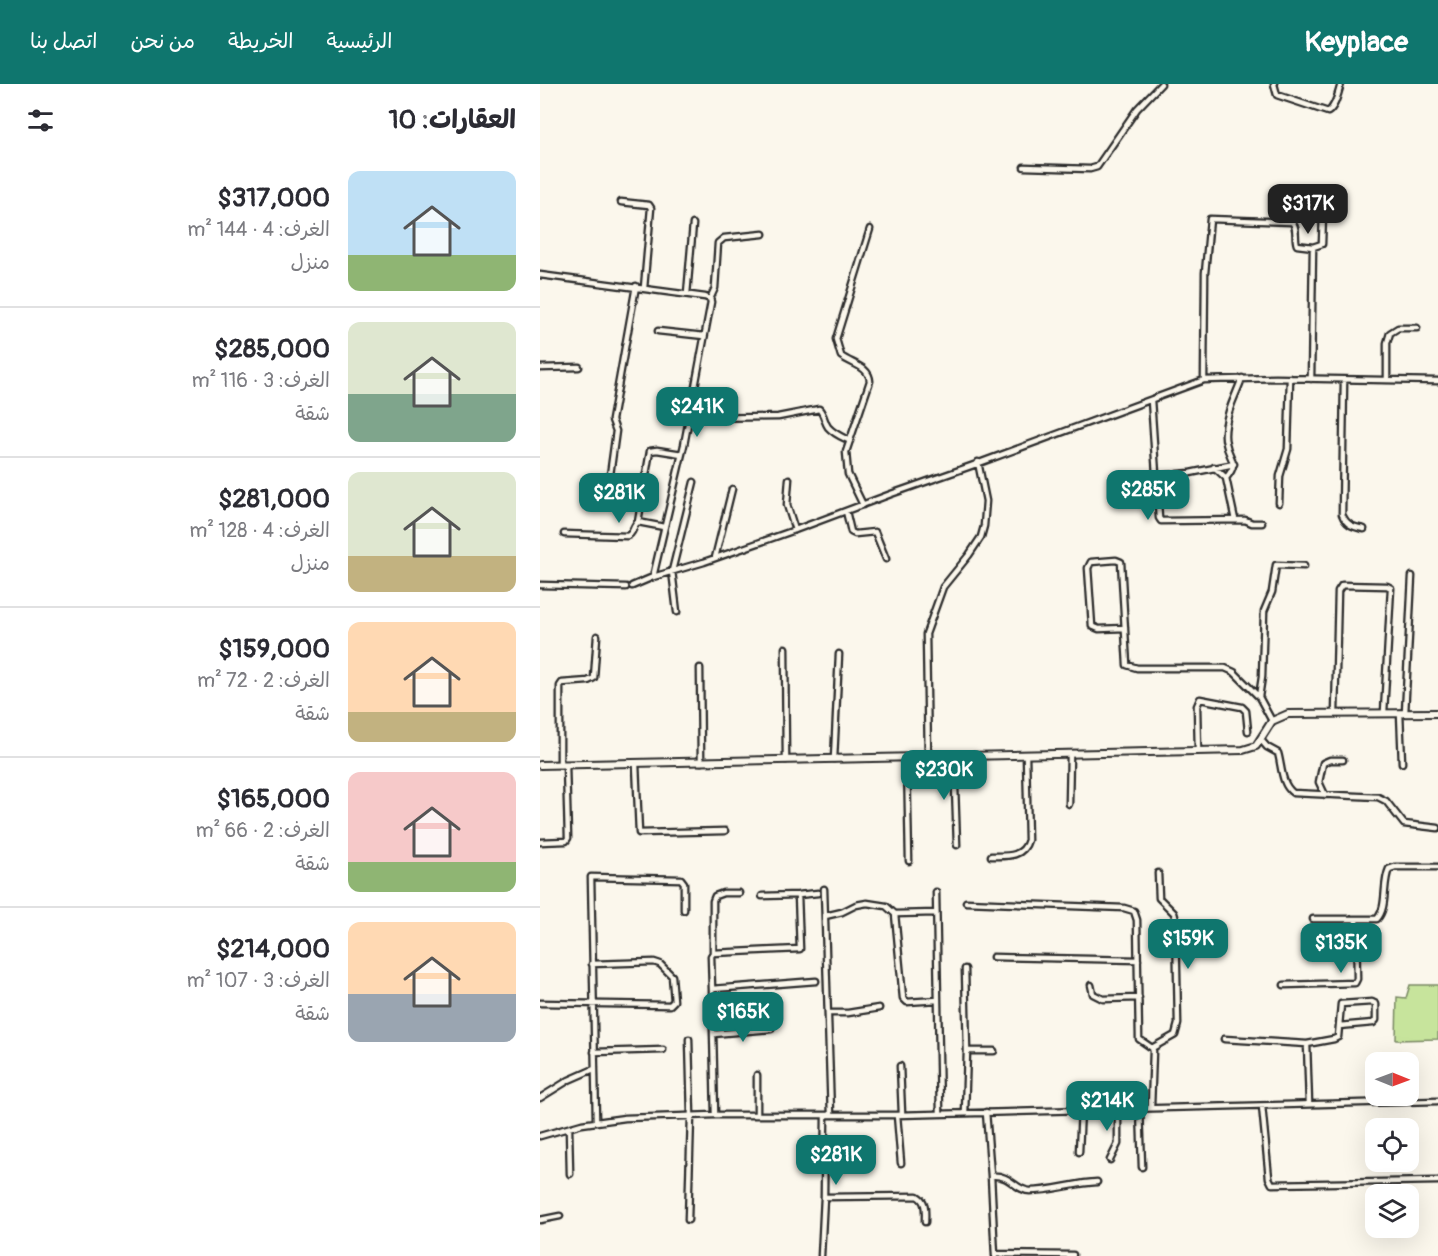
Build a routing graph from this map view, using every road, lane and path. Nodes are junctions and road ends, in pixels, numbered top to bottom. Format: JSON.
{"nodes":[{"id":1,"x":1161,"y":84,"type":"edge"},
{"id":2,"x":1274,"y":84,"type":"edge"},
{"id":3,"x":1341,"y":84,"type":"edge"},
{"id":4,"x":1024,"y":167,"type":"dead end"},
{"id":5,"x":621,"y":202,"type":"dead end"},
{"id":6,"x":1323,"y":213,"type":"dead end"},
{"id":7,"x":693,"y":224,"type":"dead end"},
{"id":8,"x":870,"y":229,"type":"dead end"},
{"id":9,"x":763,"y":234,"type":"dead end"},
{"id":10,"x":1313,"y":247,"type":"junction"},
{"id":11,"x":540,"y":275,"type":"edge"},
{"id":12,"x":636,"y":286,"type":"junction"},
{"id":13,"x":644,"y":288,"type":"junction"},
{"id":14,"x":687,"y":294,"type":"junction"},
{"id":15,"x":710,"y":299,"type":"junction"},
{"id":16,"x":1417,"y":328,"type":"dead end"},
{"id":17,"x":658,"y":331,"type":"dead end"},
{"id":18,"x":704,"y":336,"type":"junction"},
{"id":19,"x":579,"y":367,"type":"dead end"},
{"id":20,"x":540,"y":368,"type":"edge"},
{"id":21,"x":1242,"y":378,"type":"junction"},
{"id":22,"x":1290,"y":378,"type":"junction"},
{"id":23,"x":1311,"y":379,"type":"junction"},
{"id":24,"x":1204,"y":380,"type":"junction"},
{"id":25,"x":1344,"y":380,"type":"junction"},
{"id":26,"x":1387,"y":380,"type":"junction"},
{"id":27,"x":1438,"y":381,"type":"edge"},
{"id":28,"x":1151,"y":400,"type":"junction"},
{"id":29,"x":689,"y":418,"type":"junction"},
{"id":30,"x":850,"y":441,"type":"junction"},
{"id":31,"x":682,"y":454,"type":"junction"},
{"id":32,"x":978,"y":462,"type":"junction"},
{"id":33,"x":1234,"y":464,"type":"junction"},
{"id":34,"x":1214,"y":467,"type":"junction"},
{"id":35,"x":610,"y":475,"type":"dead end"},
{"id":36,"x":1156,"y":476,"type":"junction"},
{"id":37,"x":789,"y":478,"type":"dead end"},
{"id":38,"x":1227,"y":478,"type":"junction"},
{"id":39,"x":694,"y":482,"type":"dead end"},
{"id":40,"x":732,"y":489,"type":"dead end"},
{"id":41,"x":1279,"y":503,"type":"dead end"},
{"id":42,"x":863,"y":505,"type":"junction"},
{"id":43,"x":846,"y":511,"type":"junction"},
{"id":44,"x":1235,"y":520,"type":"junction"},
{"id":45,"x":638,"y":522,"type":"junction"},
{"id":46,"x":1263,"y":524,"type":"dead end"},
{"id":47,"x":664,"y":527,"type":"junction"},
{"id":48,"x":1364,"y":529,"type":"dead end"},
{"id":49,"x":795,"y":530,"type":"junction"},
{"id":50,"x":564,"y":534,"type":"dead end"},
{"id":51,"x":715,"y":558,"type":"junction"},
{"id":52,"x":886,"y":559,"type":"dead end"},
{"id":53,"x":1304,"y":566,"type":"dead end"},
{"id":54,"x":672,"y":571,"type":"junction"},
{"id":55,"x":1412,"y":576,"type":"dead end"},
{"id":56,"x":653,"y":577,"type":"junction"},
{"id":57,"x":540,"y":585,"type":"edge"},
{"id":58,"x":632,"y":586,"type":"dead end"},
{"id":59,"x":626,"y":587,"type":"dead end"},
{"id":60,"x":677,"y":612,"type":"dead end"},
{"id":61,"x":1125,"y":628,"type":"junction"},
{"id":62,"x":597,"y":636,"type":"dead end"},
{"id":63,"x":785,"y":648,"type":"dead end"},
{"id":64,"x":839,"y":654,"type":"dead end"},
{"id":65,"x":700,"y":668,"type":"dead end"},
{"id":66,"x":1259,"y":697,"type":"junction"},
{"id":67,"x":1384,"y":712,"type":"junction"},
{"id":68,"x":1403,"y":712,"type":"junction"},
{"id":69,"x":1335,"y":713,"type":"junction"},
{"id":70,"x":1438,"y":713,"type":"edge"},
{"id":71,"x":1272,"y":721,"type":"junction"},
{"id":72,"x":1248,"y":731,"type":"dead end"},
{"id":73,"x":1261,"y":740,"type":"junction"},
{"id":74,"x":1198,"y":751,"type":"junction"},
{"id":75,"x":1070,"y":754,"type":"junction"},
{"id":76,"x":1026,"y":755,"type":"junction"},
{"id":77,"x":954,"y":757,"type":"junction"},
{"id":78,"x":907,"y":758,"type":"junction"},
{"id":79,"x":928,"y":758,"type":"junction"},
{"id":80,"x":834,"y":759,"type":"junction"},
{"id":81,"x":786,"y":760,"type":"junction"},
{"id":82,"x":1343,"y":760,"type":"dead end"},
{"id":83,"x":701,"y":762,"type":"junction"},
{"id":84,"x":1402,"y":763,"type":"dead end"},
{"id":85,"x":636,"y":764,"type":"junction"},
{"id":86,"x":540,"y":765,"type":"edge"},
{"id":87,"x":563,"y":765,"type":"junction"},
{"id":88,"x":1325,"y":795,"type":"junction"},
{"id":89,"x":1069,"y":804,"type":"dead end"},
{"id":90,"x":1438,"y":828,"type":"edge"},
{"id":91,"x":725,"y":831,"type":"dead end"},
{"id":92,"x":540,"y":842,"type":"edge"},
{"id":93,"x":957,"y":845,"type":"dead end"},
{"id":94,"x":991,"y":856,"type":"dead end"},
{"id":95,"x":909,"y":861,"type":"dead end"},
{"id":96,"x":1438,"y":867,"type":"edge"},
{"id":97,"x":1158,"y":873,"type":"dead end"},
{"id":98,"x":824,"y":889,"type":"dead end"},
{"id":99,"x":936,"y":892,"type":"dead end"},
{"id":100,"x":739,"y":893,"type":"dead end"},
{"id":101,"x":818,"y":893,"type":"dead end"},
{"id":102,"x":798,"y":895,"type":"junction"},
{"id":103,"x":762,"y":896,"type":"dead end"},
{"id":104,"x":966,"y":902,"type":"dead end"},
{"id":105,"x":684,"y":910,"type":"dead end"},
{"id":106,"x":936,"y":913,"type":"junction"},
{"id":107,"x":895,"y":914,"type":"junction"},
{"id":108,"x":825,"y":915,"type":"junction"},
{"id":109,"x":1313,"y":919,"type":"dead end"},
{"id":110,"x":1356,"y":919,"type":"junction"},
{"id":111,"x":713,"y":953,"type":"junction"},
{"id":112,"x":993,"y":957,"type":"dead end"},
{"id":113,"x":1138,"y":960,"type":"junction"},
{"id":114,"x":592,"y":964,"type":"junction"},
{"id":115,"x":965,"y":969,"type":"dead end"},
{"id":116,"x":816,"y":981,"type":"dead end"},
{"id":117,"x":1091,"y":985,"type":"dead end"},
{"id":118,"x":1284,"y":985,"type":"dead end"},
{"id":119,"x":712,"y":989,"type":"junction"},
{"id":120,"x":1139,"y":998,"type":"junction"},
{"id":121,"x":938,"y":1000,"type":"junction"},
{"id":122,"x":540,"y":1003,"type":"edge"},
{"id":123,"x":593,"y":1004,"type":"junction"},
{"id":124,"x":879,"y":1008,"type":"dead end"},
{"id":125,"x":828,"y":1013,"type":"junction"},
{"id":126,"x":1340,"y":1026,"type":"junction"},
{"id":127,"x":771,"y":1029,"type":"dead end"},
{"id":128,"x":713,"y":1034,"type":"junction"},
{"id":129,"x":1224,"y":1039,"type":"dead end"},
{"id":130,"x":689,"y":1040,"type":"dead end"},
{"id":131,"x":1307,"y":1044,"type":"junction"},
{"id":132,"x":1152,"y":1048,"type":"junction"},
{"id":133,"x":663,"y":1050,"type":"dead end"},
{"id":134,"x":967,"y":1051,"type":"junction"},
{"id":135,"x":994,"y":1051,"type":"dead end"},
{"id":136,"x":594,"y":1052,"type":"junction"},
{"id":137,"x":900,"y":1066,"type":"dead end"},
{"id":138,"x":594,"y":1069,"type":"junction"},
{"id":139,"x":757,"y":1075,"type":"dead end"},
{"id":140,"x":540,"y":1098,"type":"edge"},
{"id":141,"x":1438,"y":1101,"type":"edge"},
{"id":142,"x":1309,"y":1104,"type":"junction"},
{"id":143,"x":1262,"y":1106,"type":"junction"},
{"id":144,"x":1151,"y":1107,"type":"junction"},
{"id":145,"x":1140,"y":1108,"type":"junction"},
{"id":146,"x":1081,"y":1109,"type":"junction"},
{"id":147,"x":1118,"y":1109,"type":"junction"},
{"id":148,"x":986,"y":1112,"type":"junction"},
{"id":149,"x":940,"y":1113,"type":"junction"},
{"id":150,"x":965,"y":1113,"type":"junction"},
{"id":151,"x":715,"y":1115,"type":"junction"},
{"id":152,"x":756,"y":1115,"type":"junction"},
{"id":153,"x":828,"y":1115,"type":"junction"},
{"id":154,"x":899,"y":1115,"type":"junction"},
{"id":155,"x":691,"y":1116,"type":"junction"},
{"id":156,"x":596,"y":1121,"type":"junction"},
{"id":157,"x":569,"y":1128,"type":"junction"},
{"id":158,"x":540,"y":1136,"type":"edge"},
{"id":159,"x":1079,"y":1152,"type":"dead end"},
{"id":160,"x":1110,"y":1160,"type":"dead end"},
{"id":161,"x":901,"y":1163,"type":"dead end"},
{"id":162,"x":1142,"y":1167,"type":"dead end"},
{"id":163,"x":570,"y":1174,"type":"dead end"},
{"id":164,"x":991,"y":1176,"type":"junction"},
{"id":165,"x":1438,"y":1181,"type":"edge"},
{"id":166,"x":1097,"y":1182,"type":"dead end"},
{"id":167,"x":824,"y":1197,"type":"junction"},
{"id":168,"x":560,"y":1216,"type":"dead end"},
{"id":169,"x":540,"y":1220,"type":"edge"},
{"id":170,"x":688,"y":1221,"type":"dead end"},
{"id":171,"x":925,"y":1222,"type":"dead end"},
{"id":172,"x":995,"y":1255,"type":"edge"},
{"id":173,"x":821,"y":1256,"type":"edge"},
{"id":174,"x":1073,"y":1256,"type":"edge"}],
"edges":[{"from":1,"to":4,"type":"street"},
{"from":2,"to":3,"type":"street"},
{"from":5,"to":13,"type":"street"},
{"from":6,"to":10,"type":"street"},
{"from":7,"to":14,"type":"street"},
{"from":8,"to":30,"type":"street"},
{"from":9,"to":15,"type":"street"},
{"from":10,"to":23,"type":"street"},
{"from":10,"to":24,"type":"street"},
{"from":11,"to":12,"type":"street"},
{"from":12,"to":13,"type":"street"},
{"from":12,"to":35,"type":"street"},
{"from":13,"to":14,"type":"street"},
{"from":14,"to":15,"type":"street"},
{"from":15,"to":18,"type":"street"},
{"from":16,"to":26,"type":"street"},
{"from":17,"to":18,"type":"street"},
{"from":18,"to":29,"type":"street"},
{"from":19,"to":20,"type":"street"},
{"from":21,"to":22,"type":"street"},
{"from":21,"to":24,"type":"street"},
{"from":21,"to":33,"type":"street"},
{"from":22,"to":23,"type":"street"},
{"from":22,"to":41,"type":"street"},
{"from":23,"to":25,"type":"street"},
{"from":24,"to":28,"type":"street"},
{"from":25,"to":26,"type":"street"},
{"from":25,"to":48,"type":"street"},
{"from":26,"to":27,"type":"street"},
{"from":28,"to":32,"type":"street"},
{"from":28,"to":36,"type":"street"},
{"from":29,"to":30,"type":"street"},
{"from":29,"to":31,"type":"street"},
{"from":30,"to":42,"type":"street"},
{"from":31,"to":45,"type":"street"},
{"from":31,"to":47,"type":"street"},
{"from":32,"to":42,"type":"street"},
{"from":32,"to":79,"type":"street"},
{"from":33,"to":34,"type":"street"},
{"from":33,"to":38,"type":"street"},
{"from":34,"to":36,"type":"street"},
{"from":34,"to":38,"type":"street"},
{"from":36,"to":44,"type":"street"},
{"from":37,"to":49,"type":"street"},
{"from":38,"to":44,"type":"street"},
{"from":39,"to":54,"type":"street"},
{"from":40,"to":51,"type":"street"},
{"from":42,"to":43,"type":"street"},
{"from":43,"to":49,"type":"street"},
{"from":43,"to":52,"type":"street"},
{"from":44,"to":46,"type":"street"},
{"from":45,"to":47,"type":"street"},
{"from":45,"to":50,"type":"street"},
{"from":47,"to":56,"type":"street"},
{"from":49,"to":51,"type":"street"},
{"from":51,"to":54,"type":"street"},
{"from":53,"to":66,"type":"street"},
{"from":54,"to":56,"type":"street"},
{"from":54,"to":60,"type":"street"},
{"from":55,"to":68,"type":"street"},
{"from":56,"to":58,"type":"street"},
{"from":57,"to":59,"type":"street"},
{"from":61,"to":61,"type":"street"},
{"from":61,"to":66,"type":"street"},
{"from":62,"to":87,"type":"street"},
{"from":63,"to":81,"type":"street"},
{"from":64,"to":80,"type":"street"},
{"from":65,"to":83,"type":"street"},
{"from":66,"to":71,"type":"street"},
{"from":67,"to":68,"type":"street"},
{"from":67,"to":69,"type":"street"},
{"from":67,"to":69,"type":"street"},
{"from":68,"to":70,"type":"street"},
{"from":68,"to":84,"type":"street"},
{"from":69,"to":71,"type":"street"},
{"from":71,"to":73,"type":"street"},
{"from":72,"to":74,"type":"street"},
{"from":73,"to":74,"type":"street"},
{"from":73,"to":88,"type":"street"},
{"from":74,"to":75,"type":"street"},
{"from":75,"to":76,"type":"street"},
{"from":75,"to":89,"type":"street"},
{"from":76,"to":77,"type":"street"},
{"from":76,"to":94,"type":"street"},
{"from":77,"to":79,"type":"street"},
{"from":77,"to":93,"type":"street"},
{"from":78,"to":79,"type":"street"},
{"from":78,"to":80,"type":"street"},
{"from":78,"to":95,"type":"street"},
{"from":80,"to":81,"type":"street"},
{"from":81,"to":83,"type":"street"},
{"from":82,"to":88,"type":"street"},
{"from":83,"to":85,"type":"street"},
{"from":85,"to":87,"type":"street"},
{"from":85,"to":91,"type":"street"},
{"from":86,"to":87,"type":"street"},
{"from":87,"to":92,"type":"street"},
{"from":88,"to":90,"type":"street"},
{"from":96,"to":110,"type":"street"},
{"from":97,"to":132,"type":"street"},
{"from":98,"to":108,"type":"street"},
{"from":99,"to":106,"type":"street"},
{"from":100,"to":111,"type":"street"},
{"from":101,"to":102,"type":"street"},
{"from":102,"to":103,"type":"street"},
{"from":102,"to":111,"type":"street"},
{"from":104,"to":113,"type":"street"},
{"from":105,"to":114,"type":"street"},
{"from":106,"to":107,"type":"street"},
{"from":106,"to":121,"type":"street"},
{"from":107,"to":108,"type":"street"},
{"from":107,"to":121,"type":"street"},
{"from":108,"to":125,"type":"street"},
{"from":109,"to":110,"type":"street"},
{"from":110,"to":118,"type":"street"},
{"from":111,"to":119,"type":"street"},
{"from":112,"to":113,"type":"street"},
{"from":113,"to":120,"type":"street"},
{"from":114,"to":123,"type":"street"},
{"from":114,"to":123,"type":"street"},
{"from":115,"to":134,"type":"street"},
{"from":116,"to":119,"type":"street"},
{"from":117,"to":120,"type":"street"},
{"from":119,"to":128,"type":"street"},
{"from":120,"to":132,"type":"street"},
{"from":121,"to":149,"type":"street"},
{"from":122,"to":123,"type":"street"},
{"from":123,"to":136,"type":"street"},
{"from":124,"to":125,"type":"street"},
{"from":125,"to":153,"type":"street"},
{"from":126,"to":126,"type":"street"},
{"from":126,"to":131,"type":"street"},
{"from":127,"to":128,"type":"street"},
{"from":128,"to":151,"type":"street"},
{"from":129,"to":131,"type":"street"},
{"from":130,"to":155,"type":"street"},
{"from":131,"to":142,"type":"street"},
{"from":132,"to":144,"type":"street"},
{"from":133,"to":136,"type":"street"},
{"from":134,"to":135,"type":"street"},
{"from":134,"to":150,"type":"street"},
{"from":136,"to":138,"type":"street"},
{"from":137,"to":154,"type":"street"},
{"from":138,"to":140,"type":"street"},
{"from":138,"to":156,"type":"street"},
{"from":139,"to":152,"type":"street"},
{"from":141,"to":142,"type":"street"},
{"from":142,"to":143,"type":"street"},
{"from":143,"to":144,"type":"street"},
{"from":143,"to":165,"type":"street"},
{"from":144,"to":145,"type":"street"},
{"from":145,"to":147,"type":"street"},
{"from":145,"to":162,"type":"street"},
{"from":146,"to":147,"type":"street"},
{"from":146,"to":148,"type":"street"},
{"from":146,"to":159,"type":"street"},
{"from":147,"to":160,"type":"street"},
{"from":148,"to":150,"type":"street"},
{"from":148,"to":164,"type":"street"},
{"from":149,"to":150,"type":"street"},
{"from":149,"to":154,"type":"street"},
{"from":151,"to":152,"type":"street"},
{"from":151,"to":155,"type":"street"},
{"from":152,"to":153,"type":"street"},
{"from":153,"to":154,"type":"street"},
{"from":153,"to":167,"type":"street"},
{"from":154,"to":161,"type":"street"},
{"from":155,"to":156,"type":"street"},
{"from":155,"to":170,"type":"street"},
{"from":156,"to":157,"type":"street"},
{"from":157,"to":158,"type":"street"},
{"from":157,"to":163,"type":"street"},
{"from":164,"to":166,"type":"street"},
{"from":164,"to":172,"type":"street"},
{"from":167,"to":171,"type":"street"},
{"from":167,"to":173,"type":"street"},
{"from":168,"to":169,"type":"street"},
{"from":172,"to":174,"type":"street"}]}
